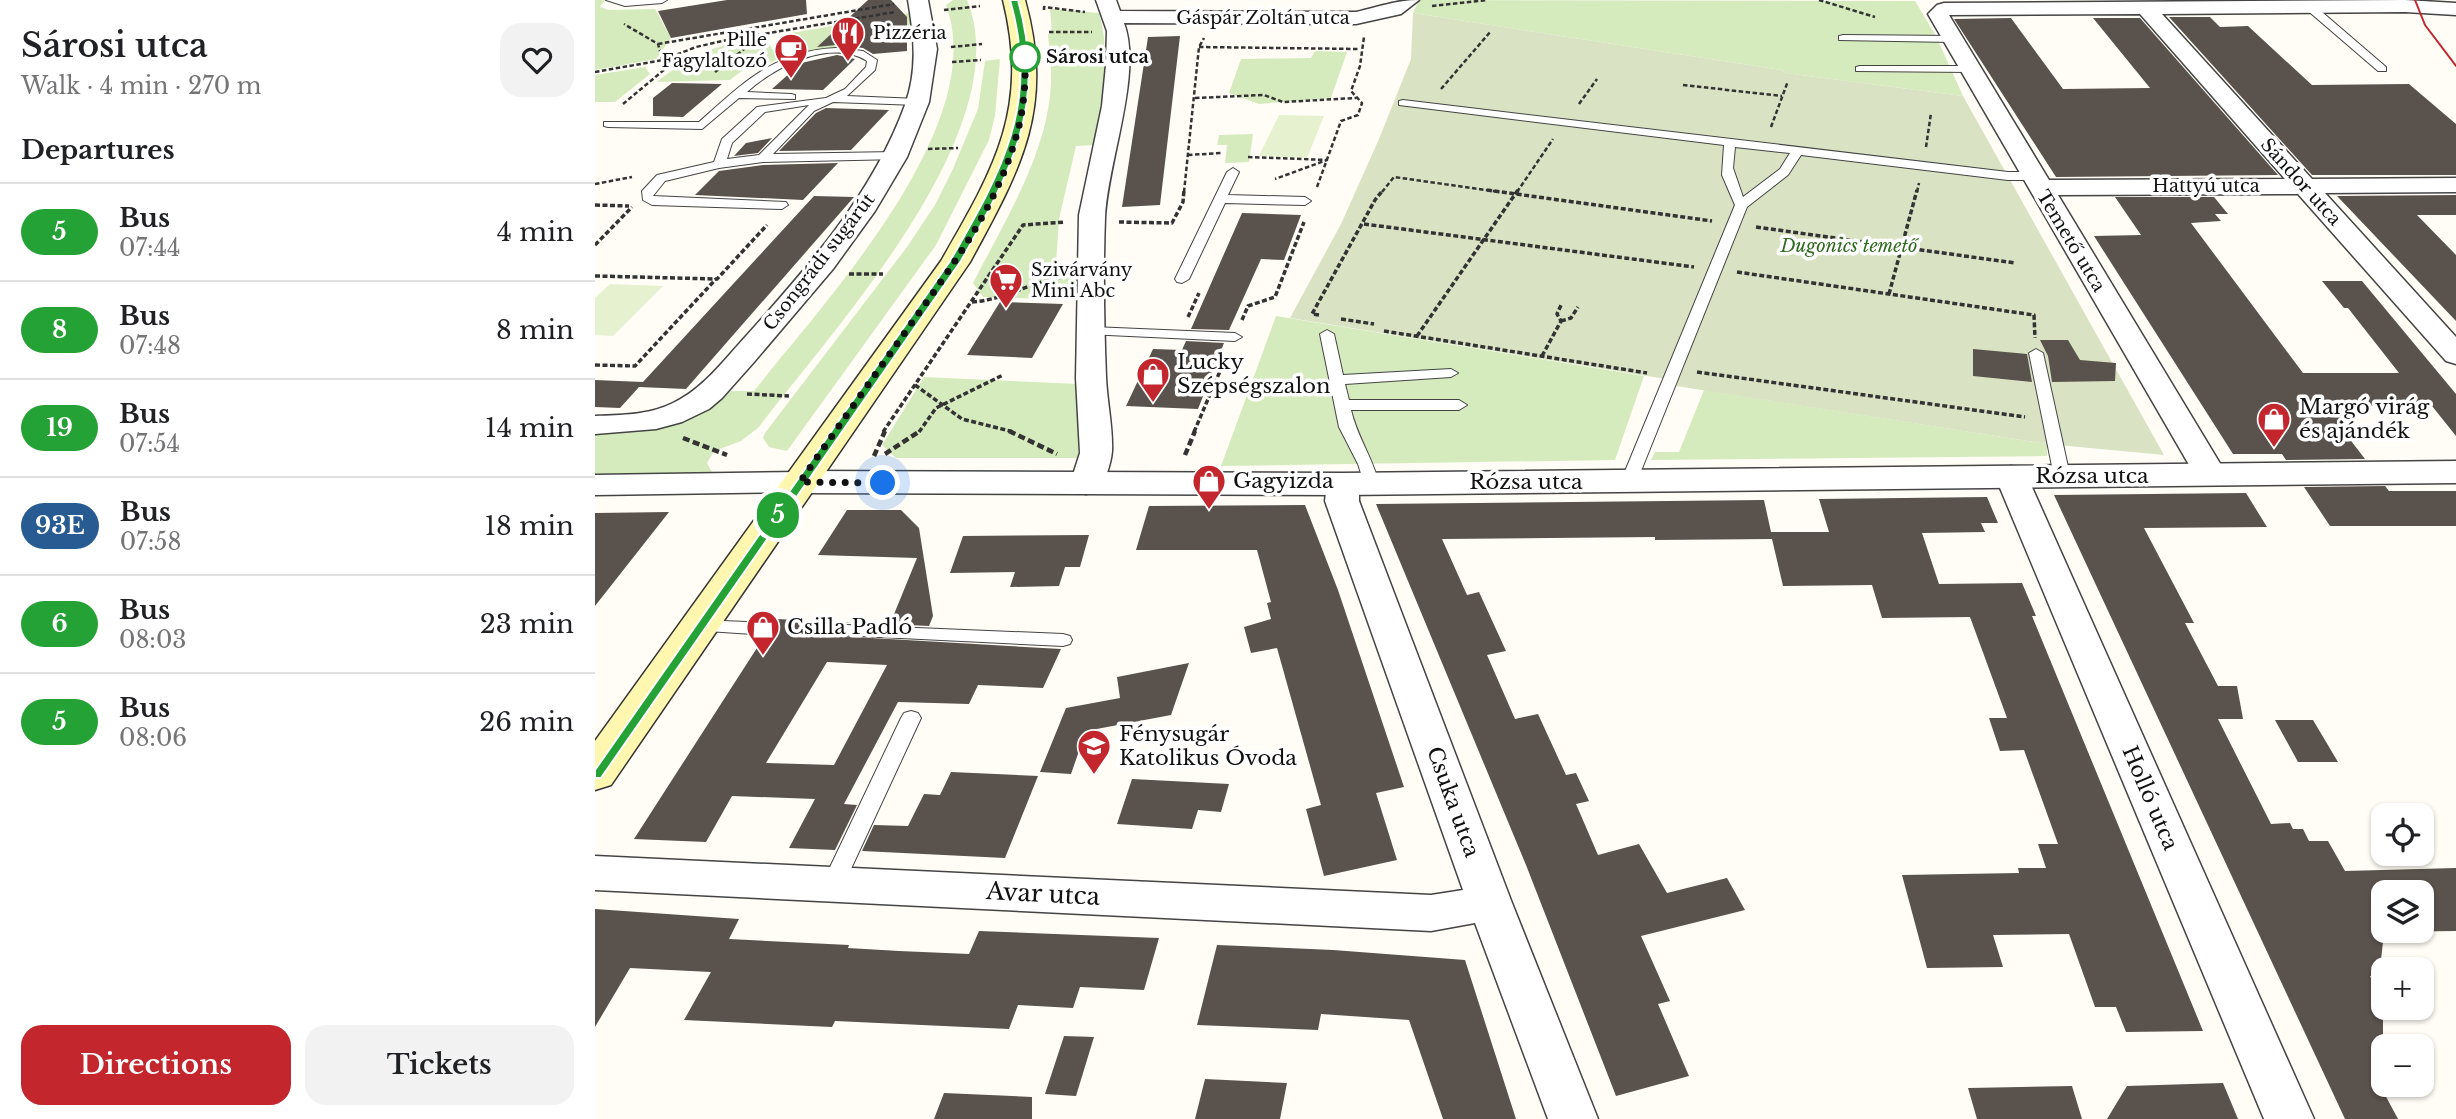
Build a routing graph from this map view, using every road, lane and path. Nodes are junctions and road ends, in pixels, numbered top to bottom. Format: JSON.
{"nodes":[{"id":1,"x":611,"y":0,"type":"edge"},
{"id":2,"x":662,"y":0,"type":"edge"},
{"id":3,"x":1487,"y":0,"type":"edge"},
{"id":4,"x":997,"y":3,"type":"edge"},
{"id":5,"x":1938,"y":4,"type":"edge"},
{"id":6,"x":2243,"y":4,"type":"edge"},
{"id":7,"x":2343,"y":4,"type":"edge"},
{"id":8,"x":1401,"y":5,"type":"edge"},
{"id":9,"x":2150,"y":5,"type":"edge"},
{"id":10,"x":914,"y":6,"type":"edge"},
{"id":11,"x":2311,"y":8,"type":"junction"},
{"id":12,"x":1282,"y":9,"type":"edge"},
{"id":13,"x":2456,"y":9,"type":"edge"},
{"id":14,"x":1112,"y":14,"type":"edge"},
{"id":15,"x":1366,"y":17,"type":"junction"},
{"id":16,"x":1213,"y":18,"type":"junction"},
{"id":17,"x":617,"y":21,"type":"dead end"},
{"id":18,"x":1492,"y":31,"type":"dead end"},
{"id":19,"x":762,"y":34,"type":"junction"},
{"id":20,"x":1843,"y":38,"type":"dead end"},
{"id":21,"x":1952,"y":39,"type":"junction"},
{"id":22,"x":658,"y":44,"type":"junction"},
{"id":23,"x":1199,"y":47,"type":"junction"},
{"id":24,"x":1360,"y":49,"type":"junction"},
{"id":25,"x":674,"y":56,"type":"junction"},
{"id":26,"x":663,"y":60,"type":"junction"},
{"id":27,"x":731,"y":60,"type":"junction"},
{"id":28,"x":778,"y":62,"type":"junction"},
{"id":29,"x":1860,"y":69,"type":"dead end"},
{"id":30,"x":1971,"y":69,"type":"junction"},
{"id":31,"x":2382,"y":69,"type":"dead end"},
{"id":32,"x":595,"y":72,"type":"edge"},
{"id":33,"x":715,"y":72,"type":"dead end"},
{"id":34,"x":1597,"y":79,"type":"dead end"},
{"id":35,"x":1788,"y":81,"type":"dead end"},
{"id":36,"x":1683,"y":85,"type":"dead end"},
{"id":37,"x":738,"y":95,"type":"junction"},
{"id":38,"x":1782,"y":96,"type":"junction"},
{"id":39,"x":1194,"y":98,"type":"junction"},
{"id":40,"x":1357,"y":98,"type":"junction"},
{"id":41,"x":829,"y":99,"type":"junction"},
{"id":42,"x":918,"y":102,"type":"junction"},
{"id":43,"x":1403,"y":103,"type":"dead end"},
{"id":44,"x":1434,"y":106,"type":"junction"},
{"id":45,"x":619,"y":108,"type":"dead end"},
{"id":46,"x":1931,"y":113,"type":"dead end"},
{"id":47,"x":1565,"y":123,"type":"junction"},
{"id":48,"x":608,"y":124,"type":"dead end"},
{"id":49,"x":1730,"y":143,"type":"junction"},
{"id":50,"x":1763,"y":147,"type":"junction"},
{"id":51,"x":1796,"y":151,"type":"junction"},
{"id":52,"x":1227,"y":153,"type":"dead end"},
{"id":53,"x":1188,"y":155,"type":"junction"},
{"id":54,"x":1239,"y":155,"type":"dead end"},
{"id":55,"x":896,"y":156,"type":"junction"},
{"id":56,"x":763,"y":158,"type":"junction"},
{"id":57,"x":1327,"y":160,"type":"junction"},
{"id":58,"x":719,"y":164,"type":"junction"},
{"id":59,"x":1923,"y":166,"type":"junction"},
{"id":60,"x":1233,"y":172,"type":"dead end"},
{"id":61,"x":2036,"y":182,"type":"junction"},
{"id":62,"x":2456,"y":185,"type":"edge"},
{"id":63,"x":2305,"y":186,"type":"junction"},
{"id":64,"x":1316,"y":191,"type":"dead end"},
{"id":65,"x":1515,"y":194,"type":"junction"},
{"id":66,"x":647,"y":197,"type":"junction"},
{"id":67,"x":1220,"y":199,"type":"junction"},
{"id":68,"x":782,"y":205,"type":"joint"},
{"id":69,"x":1741,"y":205,"type":"junction"},
{"id":70,"x":1306,"y":207,"type":"joint"},
{"id":71,"x":1092,"y":221,"type":"junction"},
{"id":72,"x":1733,"y":224,"type":"junction"},
{"id":73,"x":595,"y":245,"type":"edge"},
{"id":74,"x":1902,"y":247,"type":"junction"},
{"id":75,"x":2015,"y":263,"type":"dead end"},
{"id":76,"x":595,"y":276,"type":"edge"},
{"id":77,"x":1093,"y":276,"type":"junction"},
{"id":78,"x":717,"y":279,"type":"junction"},
{"id":79,"x":1182,"y":279,"type":"dead end"},
{"id":80,"x":1201,"y":290,"type":"dead end"},
{"id":81,"x":1889,"y":294,"type":"dead end"},
{"id":82,"x":971,"y":302,"type":"junction"},
{"id":83,"x":1562,"y":303,"type":"dead end"},
{"id":84,"x":1578,"y":307,"type":"dead end"},
{"id":85,"x":1325,"y":316,"type":"dead end"},
{"id":86,"x":1337,"y":318,"type":"dead end"},
{"id":87,"x":1561,"y":321,"type":"junction"},
{"id":88,"x":1374,"y":324,"type":"dead end"},
{"id":89,"x":1092,"y":331,"type":"junction"},
{"id":90,"x":1384,"y":331,"type":"dead end"},
{"id":91,"x":1180,"y":334,"type":"junction"},
{"id":92,"x":1327,"y":334,"type":"dead end"},
{"id":93,"x":1417,"y":336,"type":"junction"},
{"id":94,"x":1235,"y":337,"type":"junction"},
{"id":95,"x":2036,"y":353,"type":"dead end"},
{"id":96,"x":2456,"y":355,"type":"edge"},
{"id":97,"x":1542,"y":356,"type":"junction"},
{"id":98,"x":595,"y":365,"type":"edge"},
{"id":99,"x":1451,"y":373,"type":"dead end"},
{"id":100,"x":1674,"y":373,"type":"junction"},
{"id":101,"x":1003,"y":375,"type":"dead end"},
{"id":102,"x":1337,"y":380,"type":"junction"},
{"id":103,"x":915,"y":385,"type":"junction"},
{"id":104,"x":943,"y":405,"type":"junction"},
{"id":105,"x":1342,"y":405,"type":"junction"},
{"id":106,"x":1459,"y":405,"type":"dead end"},
{"id":107,"x":2048,"y":419,"type":"junction"},
{"id":108,"x":653,"y":421,"type":"junction"},
{"id":109,"x":595,"y":425,"type":"edge"},
{"id":110,"x":730,"y":456,"type":"dead end"},
{"id":111,"x":1183,"y":459,"type":"dead end"},
{"id":112,"x":1077,"y":472,"type":"junction"},
{"id":113,"x":2456,"y":472,"type":"edge"},
{"id":114,"x":2211,"y":475,"type":"junction"},
{"id":115,"x":2011,"y":476,"type":"junction"},
{"id":116,"x":2062,"y":476,"type":"junction"},
{"id":117,"x":1629,"y":481,"type":"junction"},
{"id":118,"x":800,"y":482,"type":"junction"},
{"id":119,"x":1357,"y":484,"type":"junction"},
{"id":120,"x":595,"y":485,"type":"edge"},
{"id":121,"x":699,"y":626,"type":"junction"},
{"id":122,"x":769,"y":629,"type":"dead end"},
{"id":123,"x":846,"y":631,"type":"dead end"},
{"id":124,"x":1063,"y":640,"type":"dead end"},
{"id":125,"x":911,"y":718,"type":"dead end"},
{"id":126,"x":595,"y":774,"type":"edge"},
{"id":127,"x":595,"y":873,"type":"edge"},
{"id":128,"x":833,"y":884,"type":"junction"},
{"id":129,"x":1490,"y":902,"type":"junction"},
{"id":130,"x":1573,"y":1119,"type":"edge"},
{"id":131,"x":2289,"y":1119,"type":"edge"}],
"edges":[{"from":1,"to":2,"type":"lane"},
{"from":3,"to":8,"type":"path"},
{"from":4,"to":10,"type":"path"},
{"from":4,"to":118,"type":"main road"},
{"from":5,"to":9,"type":"street"},
{"from":5,"to":21,"type":"street","name":"Temető utca"},
{"from":6,"to":9,"type":"street"},
{"from":6,"to":11,"type":"street"},
{"from":7,"to":11,"type":"street"},
{"from":7,"to":13,"type":"street"},
{"from":8,"to":15,"type":"street","name":"Gáspár Zoltán utca"},
{"from":9,"to":63,"type":"street","name":"Sándor utca"},
{"from":10,"to":19,"type":"path"},
{"from":10,"to":22,"type":"path"},
{"from":10,"to":42,"type":"street","name":"Csongrádi sugárút"},
{"from":11,"to":31,"type":"lane"},
{"from":12,"to":15,"type":"street","name":"Gáspár Zoltán utca"},
{"from":12,"to":16,"type":"street","name":"Gáspár Zoltán utca"},
{"from":14,"to":14,"type":"path"},
{"from":14,"to":16,"type":"street","name":"Gáspár Zoltán utca"},
{"from":14,"to":71,"type":"street"},
{"from":15,"to":24,"type":"path"},
{"from":16,"to":23,"type":"path"},
{"from":17,"to":22,"type":"path"},
{"from":18,"to":44,"type":"path"},
{"from":19,"to":25,"type":"path"},
{"from":19,"to":27,"type":"path"},
{"from":20,"to":21,"type":"lane"},
{"from":21,"to":30,"type":"street","name":"Temető utca"},
{"from":22,"to":26,"type":"path"},
{"from":23,"to":24,"type":"path"},
{"from":23,"to":39,"type":"path"},
{"from":24,"to":40,"type":"path"},
{"from":25,"to":26,"type":"path"},
{"from":25,"to":27,"type":"path"},
{"from":26,"to":32,"type":"path"},
{"from":26,"to":45,"type":"path"},
{"from":27,"to":28,"type":"path"},
{"from":27,"to":33,"type":"path"},
{"from":28,"to":37,"type":"lane"},
{"from":28,"to":41,"type":"lane"},
{"from":29,"to":30,"type":"lane"},
{"from":30,"to":61,"type":"street","name":"Temető utca"},
{"from":34,"to":47,"type":"path"},
{"from":35,"to":38,"type":"path"},
{"from":36,"to":38,"type":"path"},
{"from":37,"to":41,"type":"lane"},
{"from":37,"to":48,"type":"lane"},
{"from":38,"to":50,"type":"path"},
{"from":39,"to":40,"type":"path"},
{"from":39,"to":53,"type":"path"},
{"from":40,"to":57,"type":"path"},
{"from":41,"to":42,"type":"lane"},
{"from":41,"to":56,"type":"lane"},
{"from":41,"to":58,"type":"lane"},
{"from":42,"to":55,"type":"street","name":"Csongrádi sugárút"},
{"from":43,"to":44,"type":"lane"},
{"from":44,"to":47,"type":"lane"},
{"from":46,"to":59,"type":"path"},
{"from":47,"to":49,"type":"lane"},
{"from":47,"to":65,"type":"path"},
{"from":49,"to":50,"type":"lane"},
{"from":49,"to":69,"type":"lane"},
{"from":50,"to":51,"type":"lane"},
{"from":51,"to":59,"type":"lane"},
{"from":51,"to":69,"type":"lane"},
{"from":52,"to":53,"type":"path"},
{"from":53,"to":71,"type":"path"},
{"from":54,"to":57,"type":"path"},
{"from":55,"to":56,"type":"lane"},
{"from":55,"to":108,"type":"street","name":"Csongrádi sugárút"},
{"from":56,"to":58,"type":"lane"},
{"from":57,"to":64,"type":"path"},
{"from":57,"to":67,"type":"path"},
{"from":58,"to":66,"type":"lane"},
{"from":59,"to":61,"type":"lane"},
{"from":59,"to":74,"type":"path"},
{"from":60,"to":67,"type":"lane"},
{"from":61,"to":63,"type":"street","name":"Hattyú utca"},
{"from":61,"to":114,"type":"street","name":"Temető utca"},
{"from":62,"to":63,"type":"street","name":"Hattyú utca"},
{"from":63,"to":96,"type":"street","name":"Sándor utca"},
{"from":65,"to":72,"type":"path"},
{"from":65,"to":85,"type":"path"},
{"from":65,"to":93,"type":"path"},
{"from":66,"to":68,"type":"lane"},
{"from":66,"to":73,"type":"path"},
{"from":67,"to":70,"type":"lane"},
{"from":67,"to":79,"type":"lane"},
{"from":68,"to":78,"type":"path"},
{"from":69,"to":72,"type":"lane"},
{"from":70,"to":94,"type":"path"},
{"from":71,"to":77,"type":"street"},
{"from":71,"to":82,"type":"path"},
{"from":72,"to":74,"type":"path"},
{"from":72,"to":100,"type":"lane"},
{"from":74,"to":75,"type":"path"},
{"from":74,"to":81,"type":"path"},
{"from":76,"to":78,"type":"path"},
{"from":77,"to":82,"type":"path"},
{"from":77,"to":89,"type":"street"},
{"from":78,"to":98,"type":"path"},
{"from":80,"to":91,"type":"path"},
{"from":82,"to":103,"type":"path"},
{"from":83,"to":87,"type":"path"},
{"from":84,"to":87,"type":"path"},
{"from":86,"to":88,"type":"path"},
{"from":87,"to":97,"type":"path"},
{"from":89,"to":91,"type":"lane"},
{"from":89,"to":112,"type":"street"},
{"from":90,"to":93,"type":"path"},
{"from":91,"to":94,"type":"lane"},
{"from":92,"to":102,"type":"lane"},
{"from":93,"to":97,"type":"path"},
{"from":94,"to":111,"type":"path"},
{"from":95,"to":107,"type":"lane"},
{"from":97,"to":100,"type":"path"},
{"from":99,"to":102,"type":"lane"},
{"from":100,"to":107,"type":"path"},
{"from":100,"to":117,"type":"lane"},
{"from":101,"to":104,"type":"path"},
{"from":102,"to":105,"type":"lane"},
{"from":103,"to":104,"type":"path"},
{"from":103,"to":104,"type":"path"},
{"from":104,"to":112,"type":"path"},
{"from":105,"to":106,"type":"lane"},
{"from":105,"to":119,"type":"lane"},
{"from":107,"to":116,"type":"lane"},
{"from":108,"to":109,"type":"street","name":"Csongrádi sugárút"},
{"from":108,"to":110,"type":"path"},
{"from":112,"to":118,"type":"street","name":"Rózsa utca"},
{"from":112,"to":119,"type":"street","name":"Rózsa utca"},
{"from":113,"to":114,"type":"street","name":"Rózsa utca"},
{"from":114,"to":116,"type":"street","name":"Rózsa utca"},
{"from":115,"to":116,"type":"street","name":"Rózsa utca"},
{"from":115,"to":117,"type":"street","name":"Rózsa utca"},
{"from":115,"to":131,"type":"street","name":"Holló utca"},
{"from":117,"to":119,"type":"street","name":"Rózsa utca"},
{"from":118,"to":120,"type":"street","name":"Rózsa utca"},
{"from":118,"to":121,"type":"main road"},
{"from":119,"to":129,"type":"street","name":"Csuka utca"},
{"from":121,"to":122,"type":"lane"},
{"from":121,"to":126,"type":"main road"},
{"from":123,"to":124,"type":"lane"},
{"from":125,"to":128,"type":"lane"},
{"from":127,"to":128,"type":"street","name":"Avar utca"},
{"from":128,"to":129,"type":"street","name":"Avar utca"},
{"from":129,"to":130,"type":"street","name":"Csuka utca"}]}
